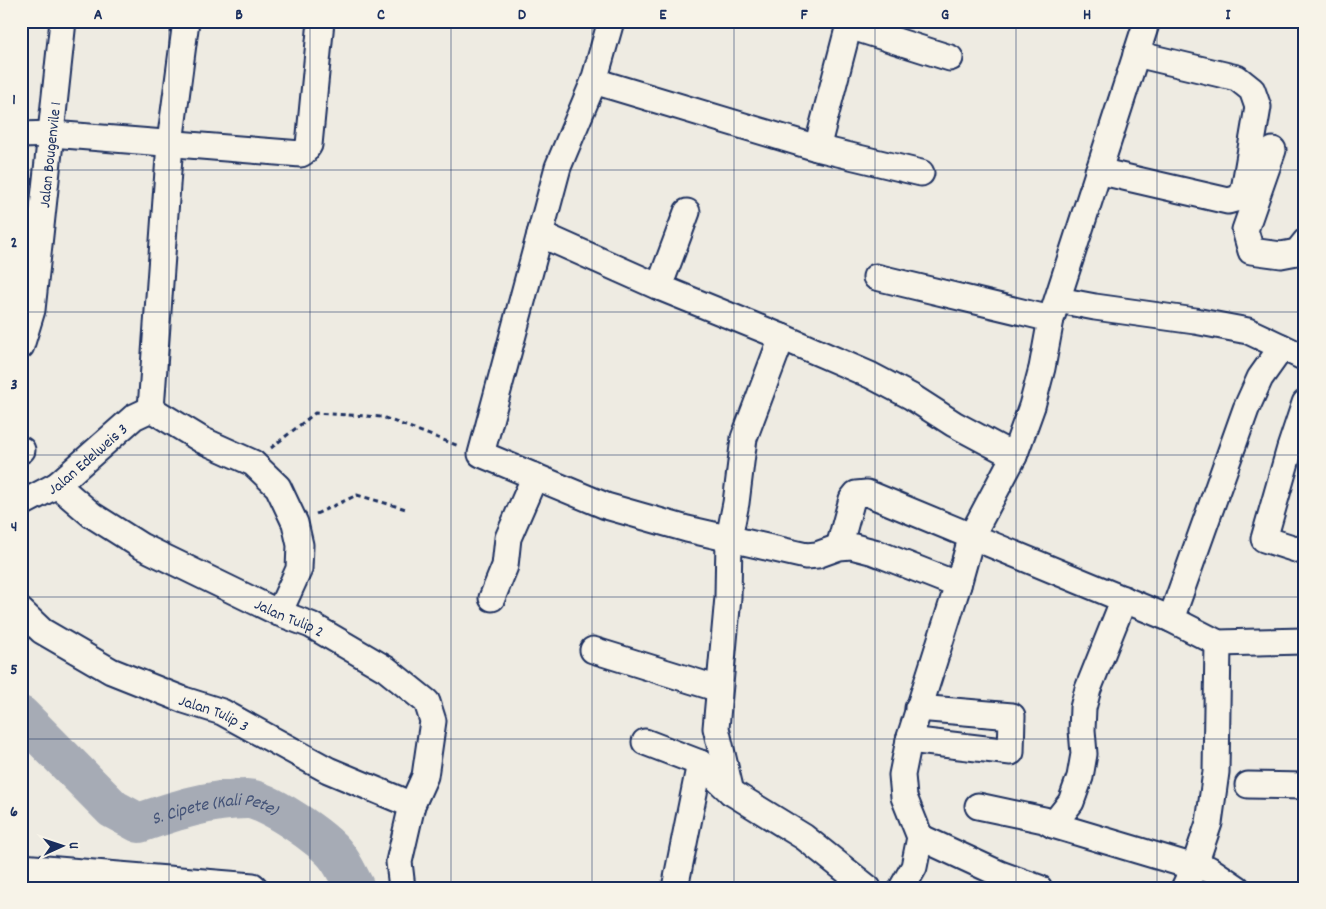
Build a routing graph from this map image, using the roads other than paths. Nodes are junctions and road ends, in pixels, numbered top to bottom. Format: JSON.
{"nodes":[{"id":1,"x":63,"y":21,"type":"edge"},
{"id":2,"x":186,"y":21,"type":"edge"},
{"id":3,"x":321,"y":21,"type":"edge"},
{"id":4,"x":611,"y":21,"type":"edge"},
{"id":5,"x":1146,"y":21,"type":"edge"},
{"id":6,"x":850,"y":23,"type":"edge"},
{"id":7,"x":1136,"y":54,"type":"junction"},
{"id":8,"x":950,"y":58,"type":"dead end"},
{"id":9,"x":594,"y":81,"type":"junction"},
{"id":10,"x":52,"y":134,"type":"junction"},
{"id":11,"x":21,"y":135,"type":"edge"},
{"id":12,"x":170,"y":143,"type":"junction"},
{"id":13,"x":817,"y":148,"type":"junction"},
{"id":14,"x":1273,"y":150,"type":"dead end"},
{"id":15,"x":1098,"y":171,"type":"junction"},
{"id":16,"x":921,"y":173,"type":"dead end"},
{"id":17,"x":687,"y":212,"type":"dead end"},
{"id":18,"x":540,"y":234,"type":"junction"},
{"id":19,"x":1305,"y":242,"type":"edge"},
{"id":20,"x":876,"y":277,"type":"dead end"},
{"id":21,"x":659,"y":287,"type":"junction"},
{"id":22,"x":1054,"y":309,"type":"junction"},
{"id":23,"x":782,"y":336,"type":"junction"},
{"id":24,"x":21,"y":346,"type":"edge"},
{"id":25,"x":1282,"y":347,"type":"junction"},
{"id":26,"x":1305,"y":358,"type":"edge"},
{"id":27,"x":1305,"y":403,"type":"edge"},
{"id":28,"x":151,"y":409,"type":"junction"},
{"id":29,"x":1014,"y":456,"type":"junction"},
{"id":30,"x":535,"y":476,"type":"junction"},
{"id":31,"x":57,"y":484,"type":"junction"},
{"id":32,"x":21,"y":504,"type":"edge"},
{"id":33,"x":972,"y":535,"type":"junction"},
{"id":34,"x":729,"y":538,"type":"junction"},
{"id":35,"x":839,"y":547,"type":"junction"},
{"id":36,"x":1305,"y":552,"type":"edge"},
{"id":37,"x":958,"y":585,"type":"junction"},
{"id":38,"x":492,"y":598,"type":"dead end"},
{"id":39,"x":1124,"y":599,"type":"junction"},
{"id":40,"x":21,"y":612,"type":"edge"},
{"id":41,"x":279,"y":613,"type":"junction"},
{"id":42,"x":1171,"y":619,"type":"junction"},
{"id":43,"x":1303,"y":641,"type":"dead end"},
{"id":44,"x":1218,"y":643,"type":"junction"},
{"id":45,"x":593,"y":650,"type":"dead end"},
{"id":46,"x":719,"y":689,"type":"junction"},
{"id":47,"x":918,"y":708,"type":"junction"},
{"id":48,"x":909,"y":740,"type":"junction"},
{"id":49,"x":645,"y":742,"type":"dead end"},
{"id":50,"x":700,"y":763,"type":"junction"},
{"id":51,"x":1248,"y":785,"type":"dead end"},
{"id":52,"x":1305,"y":786,"type":"edge"},
{"id":53,"x":731,"y":792,"type":"junction"},
{"id":54,"x":412,"y":805,"type":"junction"},
{"id":55,"x":978,"y":806,"type":"dead end"},
{"id":56,"x":1053,"y":825,"type":"junction"},
{"id":57,"x":920,"y":837,"type":"junction"},
{"id":58,"x":21,"y":867,"type":"edge"},
{"id":59,"x":1189,"y":877,"type":"edge"},
{"id":60,"x":855,"y":883,"type":"edge"},
{"id":61,"x":255,"y":888,"type":"edge"},
{"id":62,"x":402,"y":888,"type":"edge"},
{"id":63,"x":675,"y":888,"type":"edge"},
{"id":64,"x":902,"y":888,"type":"edge"},
{"id":65,"x":1038,"y":888,"type":"edge"},
{"id":66,"x":1237,"y":888,"type":"edge"}],
"edges":[{"from":1,"to":10,"type":"street","name":"Jalan Bougenvile 1"},
{"from":2,"to":12,"type":"street"},
{"from":3,"to":12,"type":"street"},
{"from":4,"to":9,"type":"street"},
{"from":5,"to":7,"type":"street"},
{"from":6,"to":8,"type":"street"},
{"from":6,"to":13,"type":"street"},
{"from":7,"to":15,"type":"street"},
{"from":7,"to":15,"type":"street"},
{"from":9,"to":13,"type":"street"},
{"from":9,"to":18,"type":"street"},
{"from":10,"to":11,"type":"street"},
{"from":10,"to":12,"type":"street"},
{"from":10,"to":24,"type":"street","name":"Jalan Bougenvile 1"},
{"from":12,"to":28,"type":"street"},
{"from":13,"to":16,"type":"street"},
{"from":14,"to":19,"type":"street"},
{"from":15,"to":22,"type":"street"},
{"from":17,"to":21,"type":"street"},
{"from":18,"to":21,"type":"street"},
{"from":18,"to":30,"type":"street"},
{"from":20,"to":22,"type":"street"},
{"from":21,"to":23,"type":"street"},
{"from":22,"to":25,"type":"street"},
{"from":22,"to":29,"type":"street"},
{"from":23,"to":29,"type":"street"},
{"from":23,"to":34,"type":"street"},
{"from":25,"to":26,"type":"street"},
{"from":25,"to":42,"type":"street"},
{"from":27,"to":36,"type":"street"},
{"from":28,"to":31,"type":"street","name":"Jalan Edelweis 3"},
{"from":28,"to":41,"type":"street"},
{"from":29,"to":33,"type":"street"},
{"from":30,"to":34,"type":"street"},
{"from":30,"to":38,"type":"street"},
{"from":31,"to":32,"type":"street","name":"Jalan Edelweis 3"},
{"from":31,"to":41,"type":"street","name":"Jalan Tulip 2"},
{"from":33,"to":35,"type":"street"},
{"from":33,"to":37,"type":"street"},
{"from":33,"to":39,"type":"street"},
{"from":34,"to":35,"type":"street"},
{"from":34,"to":46,"type":"street"},
{"from":35,"to":37,"type":"street"},
{"from":37,"to":47,"type":"street"},
{"from":39,"to":42,"type":"street"},
{"from":39,"to":56,"type":"street"},
{"from":40,"to":54,"type":"street","name":"Jalan Tulip 3"},
{"from":41,"to":54,"type":"street","name":"Jalan Tulip 2"},
{"from":42,"to":44,"type":"street"},
{"from":43,"to":44,"type":"street"},
{"from":44,"to":59,"type":"street"},
{"from":45,"to":46,"type":"street"},
{"from":46,"to":53,"type":"street"},
{"from":47,"to":48,"type":"street"},
{"from":47,"to":48,"type":"street"},
{"from":48,"to":57,"type":"street"},
{"from":49,"to":50,"type":"street"},
{"from":50,"to":53,"type":"street"},
{"from":50,"to":63,"type":"street"},
{"from":51,"to":52,"type":"street"},
{"from":53,"to":60,"type":"street"},
{"from":54,"to":62,"type":"street","name":"Jalan Tulip 2"},
{"from":55,"to":56,"type":"street"},
{"from":56,"to":59,"type":"street"},
{"from":57,"to":64,"type":"street"},
{"from":57,"to":65,"type":"street"},
{"from":58,"to":61,"type":"street"},
{"from":59,"to":66,"type":"street"}]}
